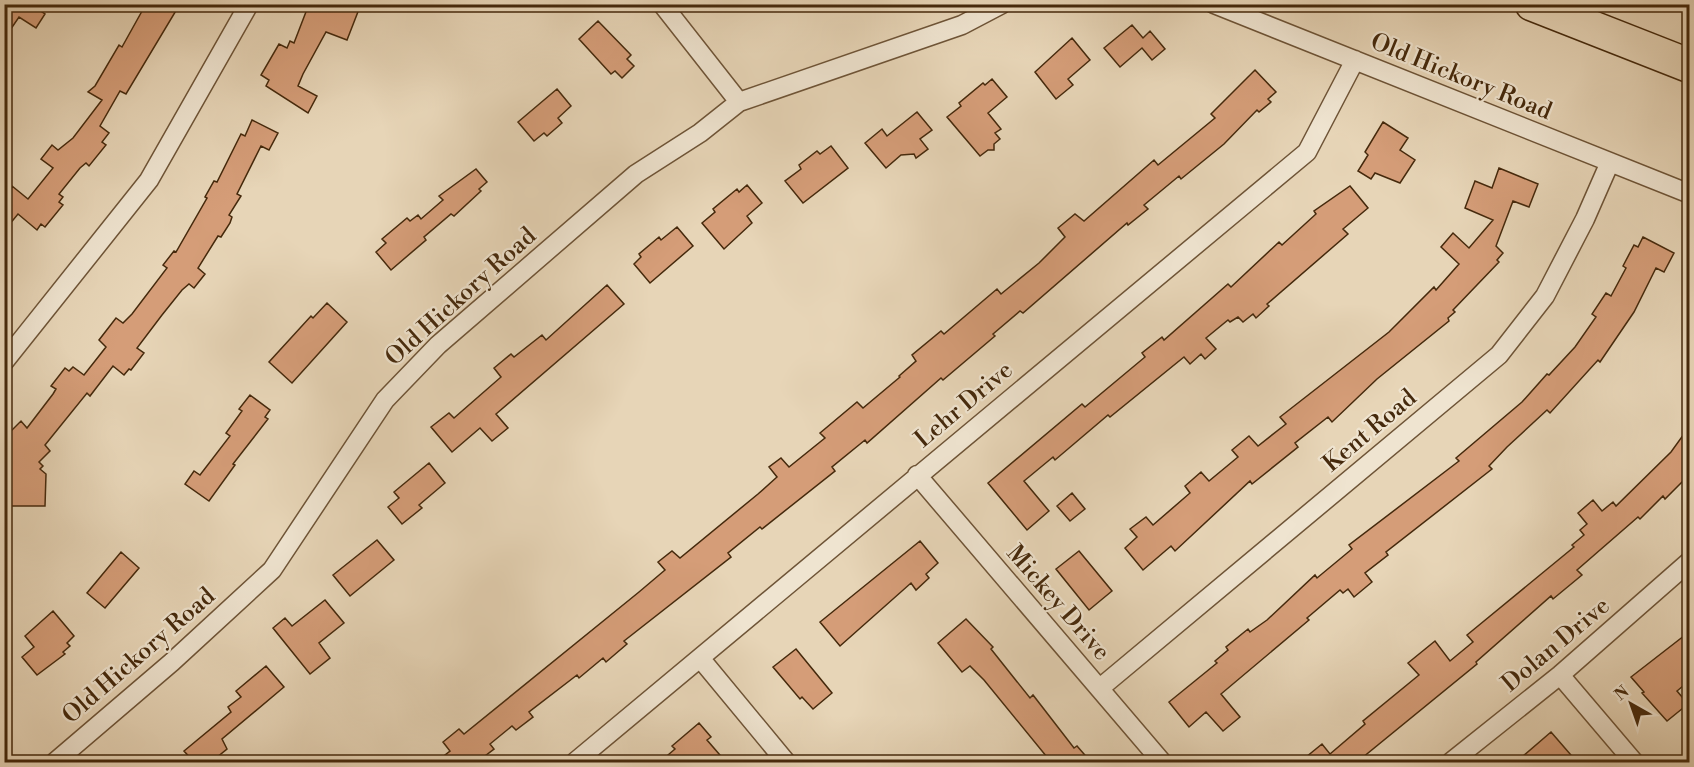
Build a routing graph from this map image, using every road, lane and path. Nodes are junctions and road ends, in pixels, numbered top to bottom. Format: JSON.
{"nodes":[{"id":1,"x":249,"y":4,"type":"edge"},
{"id":2,"x":662,"y":4,"type":"edge"},
{"id":3,"x":1002,"y":4,"type":"edge"},
{"id":4,"x":1214,"y":4,"type":"edge"},
{"id":5,"x":1532,"y":4,"type":"edge"},
{"id":6,"x":1354,"y":60,"type":"junction"},
{"id":7,"x":1689,"y":66,"type":"edge"},
{"id":8,"x":739,"y":102,"type":"junction"},
{"id":9,"x":1610,"y":162,"type":"junction"},
{"id":10,"x":1689,"y":194,"type":"edge"},
{"id":11,"x":4,"y":362,"type":"edge"},
{"id":12,"x":917,"y":475,"type":"junction"},
{"id":13,"x":1689,"y":561,"type":"edge"},
{"id":14,"x":700,"y":658,"type":"junction"},
{"id":15,"x":1560,"y":675,"type":"junction"},
{"id":16,"x":1100,"y":688,"type":"junction"},
{"id":17,"x":55,"y":762,"type":"edge"},
{"id":18,"x":575,"y":762,"type":"edge"},
{"id":19,"x":786,"y":762,"type":"edge"},
{"id":20,"x":1162,"y":762,"type":"edge"},
{"id":21,"x":1451,"y":762,"type":"edge"},
{"id":22,"x":1634,"y":762,"type":"edge"}],
"edges":[{"from":1,"to":11,"type":"street"},
{"from":2,"to":8,"type":"street"},
{"from":3,"to":8,"type":"street","name":"Old Hickory Road"},
{"from":4,"to":6,"type":"street","name":"Old Hickory Road"},
{"from":5,"to":7,"type":"highway"},
{"from":6,"to":9,"type":"street","name":"Old Hickory Road"},
{"from":6,"to":12,"type":"street","name":"Lehr Drive"},
{"from":8,"to":17,"type":"street","name":"Old Hickory Road"},
{"from":9,"to":10,"type":"street","name":"Old Hickory Road"},
{"from":9,"to":16,"type":"street","name":"Kent Road"},
{"from":12,"to":14,"type":"street","name":"Lehr Drive"},
{"from":12,"to":16,"type":"street","name":"Mickey Drive"},
{"from":13,"to":15,"type":"street","name":"Dolan Drive"},
{"from":14,"to":18,"type":"street","name":"Lehr Drive"},
{"from":14,"to":19,"type":"street"},
{"from":15,"to":21,"type":"street","name":"Dolan Drive"},
{"from":15,"to":22,"type":"street"},
{"from":16,"to":20,"type":"street","name":"Mickey Drive"}]}
